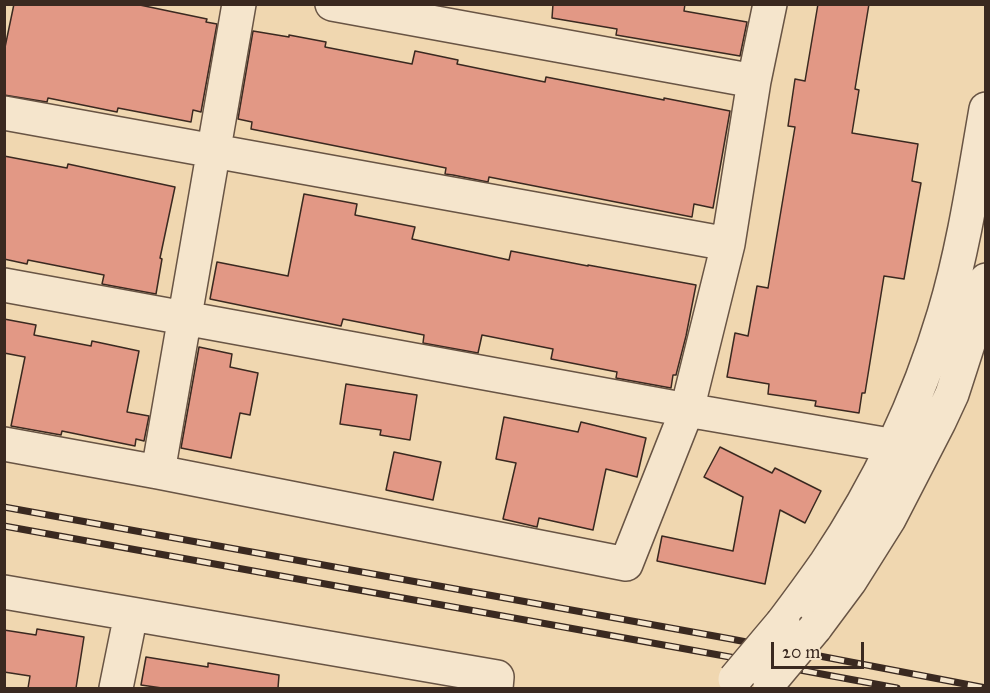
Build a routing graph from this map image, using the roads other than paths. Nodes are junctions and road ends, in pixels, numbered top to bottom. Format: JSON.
{"nodes":[{"id":1,"x":239,"y":4,"type":"edge"},
{"id":2,"x":332,"y":4,"type":"edge"},
{"id":3,"x":770,"y":4,"type":"edge"},
{"id":4,"x":754,"y":81,"type":"junction"},
{"id":5,"x":986,"y":109,"type":"edge"},
{"id":6,"x":4,"y":113,"type":"edge"},
{"id":7,"x":214,"y":151,"type":"junction"},
{"id":8,"x":728,"y":244,"type":"junction"},
{"id":9,"x":986,"y":280,"type":"edge"},
{"id":10,"x":4,"y":285,"type":"edge"},
{"id":11,"x":185,"y":317,"type":"junction"},
{"id":12,"x":687,"y":410,"type":"junction"},
{"id":13,"x":4,"y":444,"type":"edge"},
{"id":14,"x":893,"y":445,"type":"junction"},
{"id":15,"x":924,"y":451,"type":"junction"},
{"id":16,"x":158,"y":472,"type":"junction"},
{"id":17,"x":4,"y":592,"type":"edge"},
{"id":18,"x":131,"y":614,"type":"junction"},
{"id":19,"x":748,"y":685,"type":"edge"},
{"id":20,"x":116,"y":688,"type":"edge"},
{"id":21,"x":496,"y":688,"type":"edge"}],
"edges":[{"from":1,"to":7,"type":"street"},
{"from":2,"to":4,"type":"street"},
{"from":3,"to":4,"type":"street"},
{"from":4,"to":8,"type":"street"},
{"from":5,"to":14,"type":"street"},
{"from":6,"to":7,"type":"street"},
{"from":7,"to":8,"type":"street"},
{"from":7,"to":11,"type":"street"},
{"from":8,"to":12,"type":"street"},
{"from":9,"to":15,"type":"street"},
{"from":10,"to":11,"type":"street"},
{"from":11,"to":12,"type":"street"},
{"from":11,"to":16,"type":"street"},
{"from":12,"to":14,"type":"street"},
{"from":12,"to":16,"type":"street"},
{"from":13,"to":16,"type":"street"},
{"from":14,"to":15,"type":"street"},
{"from":14,"to":19,"type":"street","bridge":true},
{"from":15,"to":19,"type":"street","bridge":true},
{"from":17,"to":18,"type":"street"},
{"from":18,"to":20,"type":"street"},
{"from":18,"to":21,"type":"street"}]}
